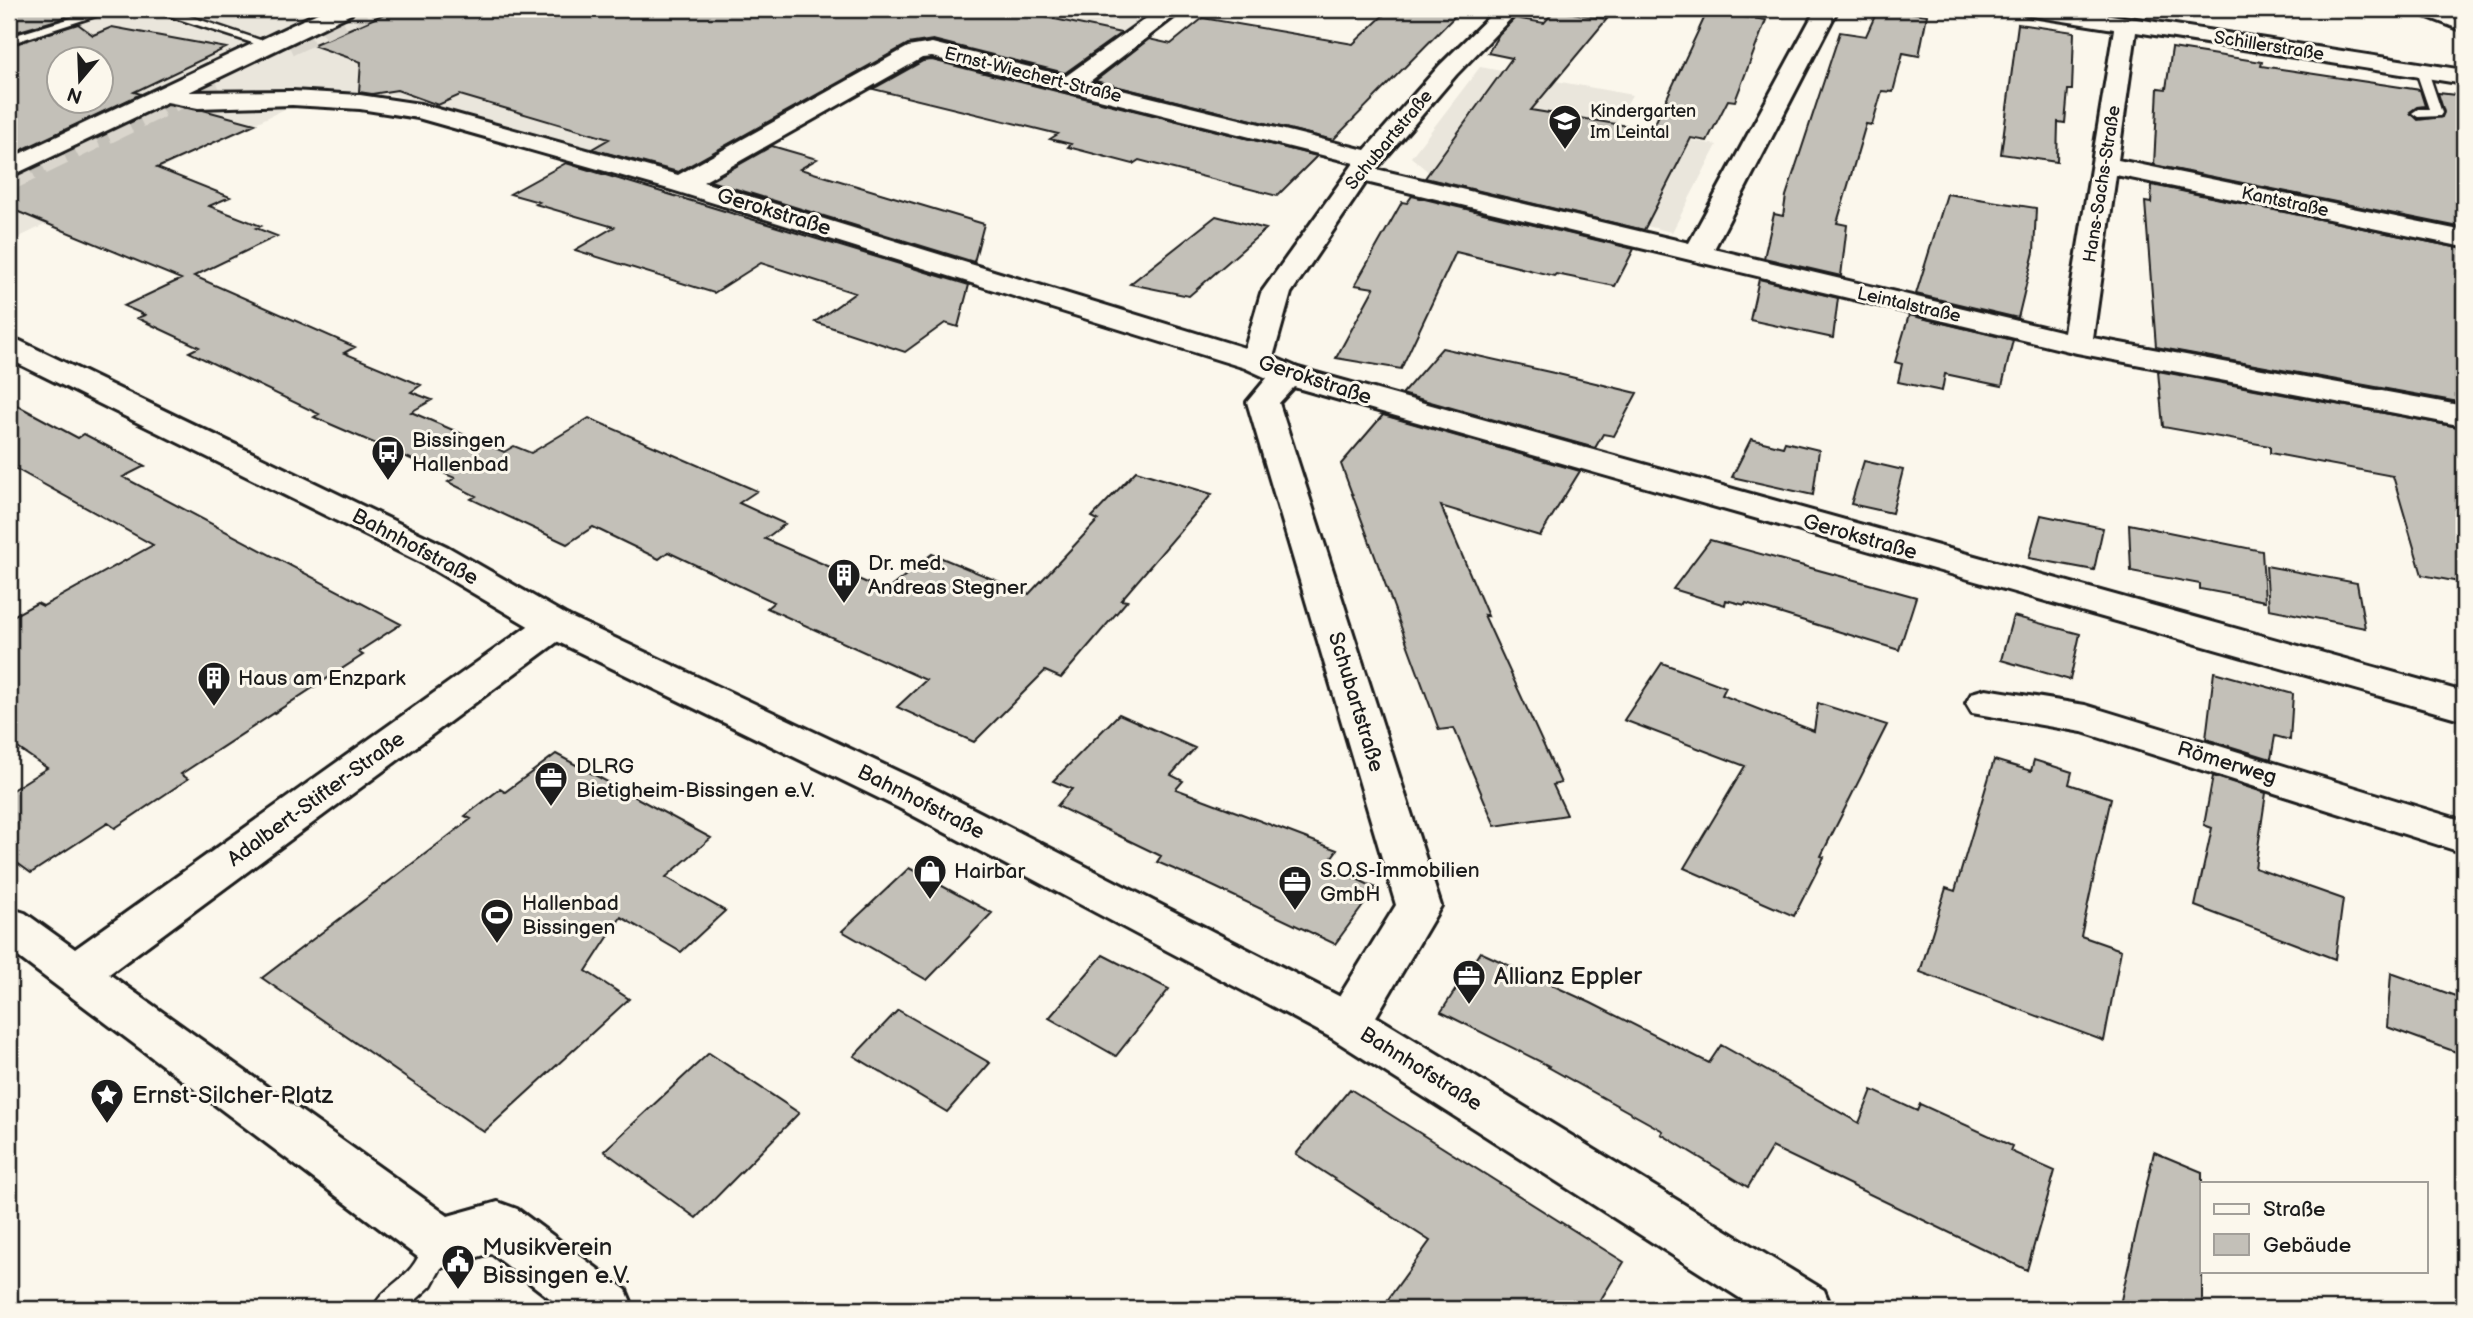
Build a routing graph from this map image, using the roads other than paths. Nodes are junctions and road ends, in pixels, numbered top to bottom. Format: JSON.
{"nodes":[{"id":1,"x":111,"y":9,"type":"edge"},
{"id":2,"x":143,"y":9,"type":"edge"},
{"id":3,"x":343,"y":9,"type":"edge"},
{"id":4,"x":1173,"y":9,"type":"edge"},
{"id":5,"x":1509,"y":9,"type":"edge"},
{"id":6,"x":1827,"y":9,"type":"edge"},
{"id":7,"x":2032,"y":9,"type":"edge"},
{"id":8,"x":2428,"y":9,"type":"edge"},
{"id":9,"x":2126,"y":23,"type":"junction"},
{"id":10,"x":2464,"y":24,"type":"edge"},
{"id":11,"x":9,"y":41,"type":"edge"},
{"id":12,"x":266,"y":44,"type":"junction"},
{"id":13,"x":2423,"y":71,"type":"junction"},
{"id":14,"x":2464,"y":77,"type":"edge"},
{"id":15,"x":1071,"y":84,"type":"junction"},
{"id":16,"x":162,"y":94,"type":"junction"},
{"id":17,"x":2418,"y":113,"type":"dead end"},
{"id":18,"x":2105,"y":165,"type":"junction"},
{"id":19,"x":1365,"y":166,"type":"junction"},
{"id":20,"x":9,"y":170,"type":"edge"},
{"id":21,"x":681,"y":184,"type":"junction"},
{"id":22,"x":2464,"y":239,"type":"edge"},
{"id":23,"x":1697,"y":255,"type":"junction"},
{"id":24,"x":2077,"y":344,"type":"junction"},
{"id":25,"x":13,"y":353,"type":"edge"},
{"id":26,"x":1271,"y":368,"type":"junction"},
{"id":27,"x":2464,"y":416,"type":"edge"},
{"id":28,"x":555,"y":625,"type":"junction"},
{"id":29,"x":1986,"y":704,"type":"dead end"},
{"id":30,"x":2464,"y":706,"type":"edge"},
{"id":31,"x":2464,"y":837,"type":"edge"},
{"id":32,"x":9,"y":926,"type":"edge"},
{"id":33,"x":76,"y":973,"type":"junction"},
{"id":34,"x":1347,"y":1023,"type":"junction"},
{"id":35,"x":442,"y":1243,"type":"junction"},
{"id":36,"x":387,"y":1309,"type":"edge"},
{"id":37,"x":607,"y":1309,"type":"edge"},
{"id":38,"x":1805,"y":1309,"type":"edge"}],
"edges":[{"from":1,"to":11,"type":"lane"},
{"from":2,"to":12,"type":"lane"},
{"from":3,"to":12,"type":"street"},
{"from":4,"to":15,"type":"street"},
{"from":5,"to":19,"type":"street","name":"Schubartstraße"},
{"from":6,"to":23,"type":"street"},
{"from":7,"to":9,"type":"street","name":"Schillerstraße"},
{"from":8,"to":10,"type":"street"},
{"from":9,"to":13,"type":"street","name":"Schillerstraße"},
{"from":9,"to":18,"type":"street","name":"Hans-Sachs-Straße"},
{"from":12,"to":16,"type":"street"},
{"from":13,"to":14,"type":"street","name":"Schillerstraße"},
{"from":13,"to":17,"type":"lane"},
{"from":15,"to":19,"type":"street","name":"Ernst-Wiechert-Straße"},
{"from":15,"to":21,"type":"street","name":"Ernst-Wiechert-Straße"},
{"from":16,"to":20,"type":"street"},
{"from":16,"to":21,"type":"street","name":"Gerokstraße"},
{"from":18,"to":22,"type":"street","name":"Kantstraße"},
{"from":18,"to":24,"type":"street","name":"Hans-Sachs-Straße"},
{"from":19,"to":23,"type":"street","name":"Leintalstraße"},
{"from":19,"to":26,"type":"street","name":"Schubartstraße"},
{"from":21,"to":26,"type":"street","name":"Gerokstraße"},
{"from":23,"to":24,"type":"street","name":"Leintalstraße"},
{"from":24,"to":27,"type":"street","name":"Leintalstraße"},
{"from":25,"to":28,"type":"street","name":"Bahnhofstraße"},
{"from":26,"to":30,"type":"street","name":"Gerokstraße"},
{"from":26,"to":34,"type":"street","name":"Schubartstraße"},
{"from":28,"to":33,"type":"street","name":"Adalbert-Stifter-Straße"},
{"from":28,"to":34,"type":"street","name":"Bahnhofstraße"},
{"from":29,"to":31,"type":"street","name":"Römerweg"},
{"from":32,"to":33,"type":"street"},
{"from":33,"to":35,"type":"street"},
{"from":34,"to":38,"type":"street","name":"Bahnhofstraße"},
{"from":35,"to":36,"type":"lane"},
{"from":35,"to":37,"type":"street"}]}
